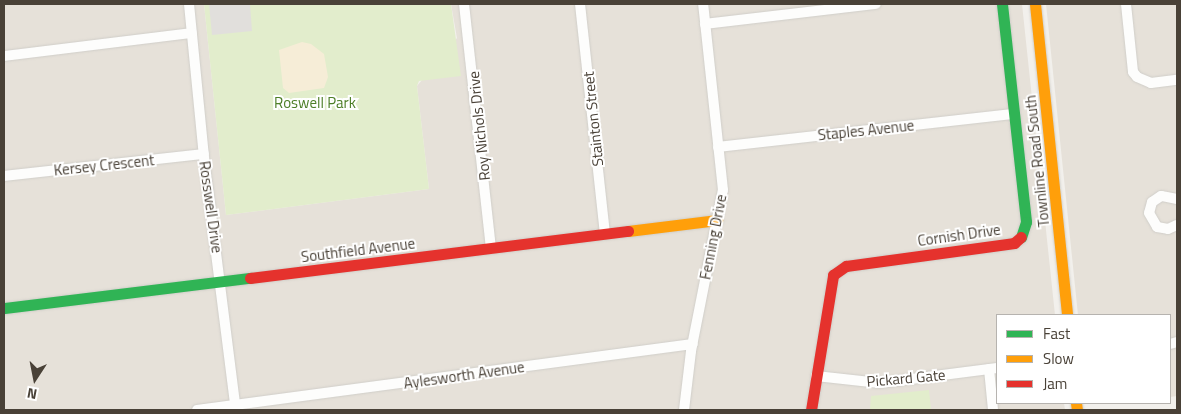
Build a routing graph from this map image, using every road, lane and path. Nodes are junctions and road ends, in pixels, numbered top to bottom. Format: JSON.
{"nodes":[{"id":1,"x":189,"y":4,"type":"edge"},
{"id":2,"x":464,"y":4,"type":"edge"},
{"id":3,"x":580,"y":4,"type":"edge"},
{"id":4,"x":703,"y":4,"type":"edge"},
{"id":5,"x":876,"y":4,"type":"edge"},
{"id":6,"x":1002,"y":4,"type":"edge"},
{"id":7,"x":1035,"y":4,"type":"edge"},
{"id":8,"x":1126,"y":4,"type":"edge"},
{"id":9,"x":705,"y":24,"type":"junction"},
{"id":10,"x":192,"y":32,"type":"junction"},
{"id":11,"x":4,"y":56,"type":"edge"},
{"id":12,"x":1177,"y":80,"type":"edge"},
{"id":13,"x":1014,"y":114,"type":"junction"},
{"id":14,"x":718,"y":147,"type":"junction"},
{"id":15,"x":204,"y":154,"type":"junction"},
{"id":16,"x":4,"y":176,"type":"edge"},
{"id":17,"x":1177,"y":199,"type":"edge"},
{"id":18,"x":717,"y":220,"type":"junction"},
{"id":19,"x":1177,"y":225,"type":"edge"},
{"id":20,"x":605,"y":234,"type":"junction"},
{"id":21,"x":491,"y":249,"type":"junction"},
{"id":22,"x":221,"y":282,"type":"junction"},
{"id":23,"x":4,"y":308,"type":"edge"},
{"id":24,"x":1068,"y":314,"type":"edge"},
{"id":25,"x":693,"y":344,"type":"junction"},
{"id":26,"x":993,"y":369,"type":"edge"},
{"id":27,"x":816,"y":376,"type":"junction"},
{"id":28,"x":236,"y":408,"type":"edge"},
{"id":29,"x":197,"y":410,"type":"edge"},
{"id":30,"x":684,"y":410,"type":"edge"},
{"id":31,"x":811,"y":410,"type":"edge"},
{"id":32,"x":993,"y":410,"type":"edge"}],
"edges":[{"from":1,"to":10,"type":"street","name":"Rosswell Drive"},
{"from":2,"to":21,"type":"street","name":"Roy Nichols Drive"},
{"from":3,"to":20,"type":"street","name":"Stainton Street"},
{"from":4,"to":9,"type":"street","name":"Fenning Drive"},
{"from":5,"to":9,"type":"street"},
{"from":6,"to":13,"type":"street","name":"Cornish Drive"},
{"from":7,"to":24,"type":"street","name":"Townline Road South"},
{"from":8,"to":12,"type":"street"},
{"from":9,"to":14,"type":"street","name":"Fenning Drive"},
{"from":10,"to":11,"type":"street"},
{"from":10,"to":15,"type":"street","name":"Rosswell Drive"},
{"from":13,"to":14,"type":"street","name":"Staples Avenue"},
{"from":13,"to":27,"type":"street","name":"Cornish Drive"},
{"from":14,"to":18,"type":"street","name":"Fenning Drive"},
{"from":15,"to":16,"type":"street","name":"Kersey Crescent"},
{"from":15,"to":22,"type":"street","name":"Rosswell Drive"},
{"from":17,"to":19,"type":"street"},
{"from":18,"to":20,"type":"street","name":"Southfield Avenue"},
{"from":18,"to":25,"type":"street","name":"Fenning Drive"},
{"from":20,"to":21,"type":"street","name":"Southfield Avenue"},
{"from":21,"to":22,"type":"street","name":"Southfield Avenue"},
{"from":22,"to":23,"type":"street","name":"Southfield Avenue"},
{"from":22,"to":28,"type":"street","name":"Rosswell Drive"},
{"from":25,"to":28,"type":"street","name":"Aylesworth Avenue"},
{"from":25,"to":30,"type":"street","name":"Fenning Drive"},
{"from":26,"to":27,"type":"street","name":"Pickard Gate"},
{"from":26,"to":32,"type":"street"},
{"from":27,"to":31,"type":"street","name":"Cornish Drive"},
{"from":28,"to":29,"type":"street","name":"Aylesworth Avenue"}]}
